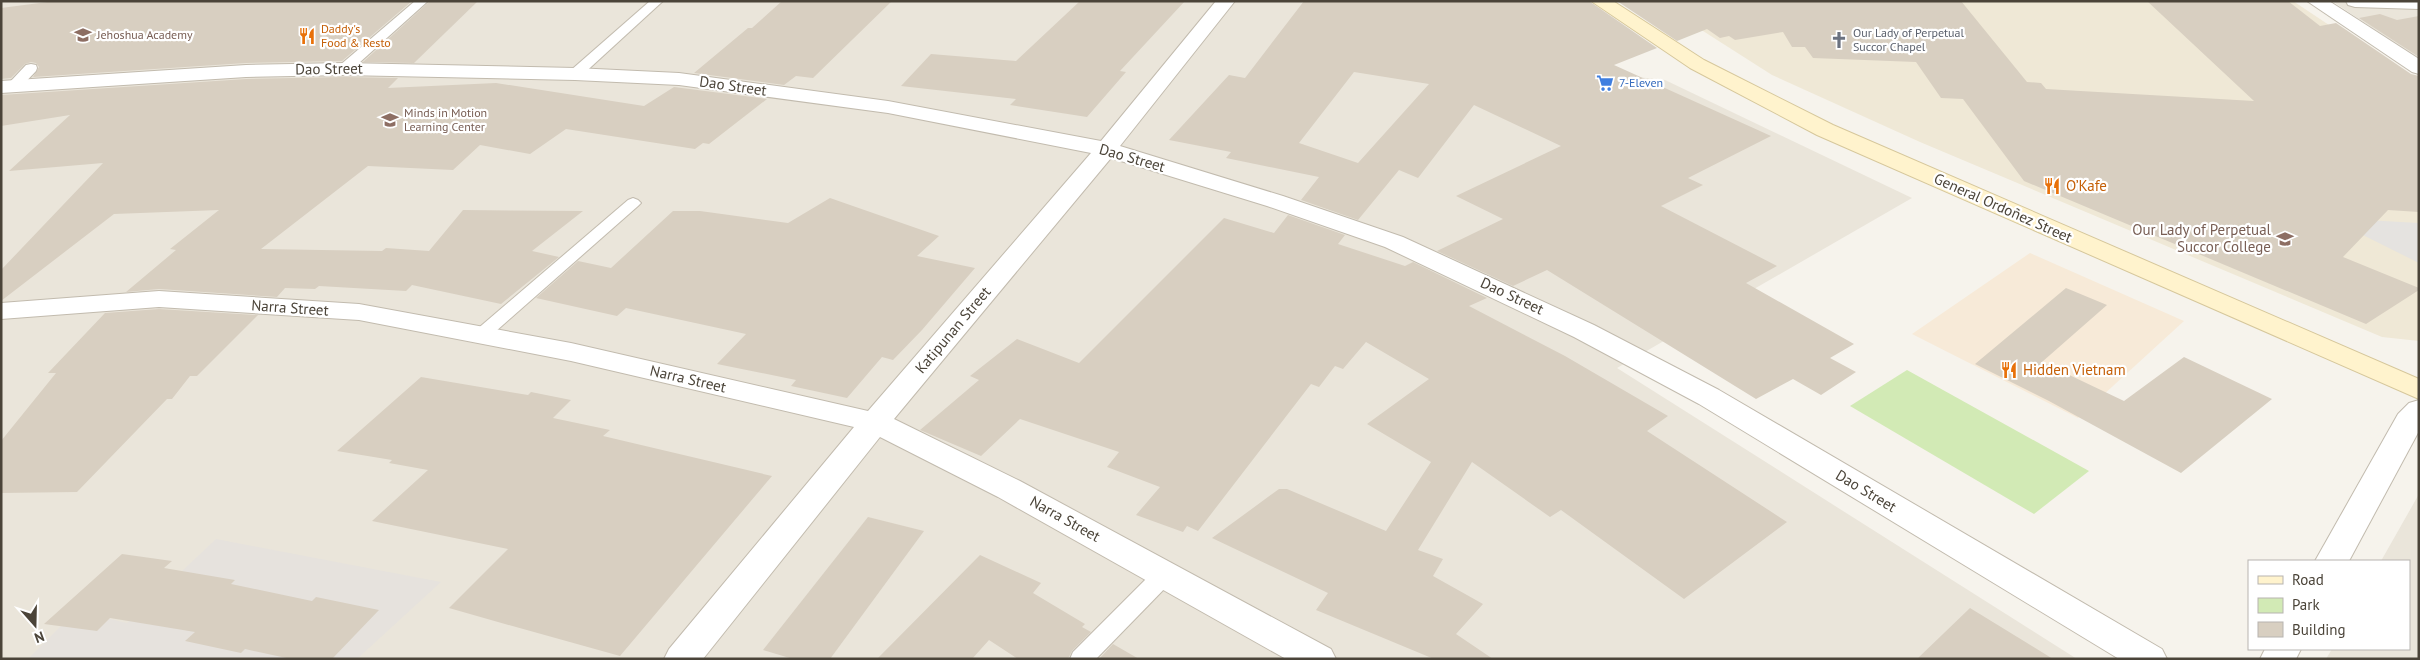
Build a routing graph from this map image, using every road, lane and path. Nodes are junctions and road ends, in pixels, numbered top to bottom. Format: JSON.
{"nodes":[{"id":1,"x":422,"y":1,"type":"edge"},
{"id":2,"x":657,"y":1,"type":"edge"},
{"id":3,"x":1226,"y":1,"type":"edge"},
{"id":4,"x":1600,"y":1,"type":"edge"},
{"id":5,"x":2316,"y":1,"type":"edge"},
{"id":6,"x":2355,"y":1,"type":"edge"},
{"id":7,"x":2419,"y":3,"type":"edge"},
{"id":8,"x":31,"y":68,"type":"dead end"},
{"id":9,"x":2419,"y":68,"type":"edge"},
{"id":10,"x":344,"y":69,"type":"junction"},
{"id":11,"x":575,"y":74,"type":"junction"},
{"id":12,"x":8,"y":87,"type":"edge"},
{"id":13,"x":1106,"y":149,"type":"junction"},
{"id":14,"x":633,"y":203,"type":"dead end"},
{"id":15,"x":1,"y":310,"type":"edge"},
{"id":16,"x":481,"y":336,"type":"junction"},
{"id":17,"x":2419,"y":390,"type":"edge"},
{"id":18,"x":2419,"y":410,"type":"edge"},
{"id":19,"x":875,"y":422,"type":"junction"},
{"id":20,"x":2333,"y":560,"type":"edge"},
{"id":21,"x":1165,"y":574,"type":"junction"},
{"id":22,"x":682,"y":659,"type":"edge"},
{"id":23,"x":1081,"y":659,"type":"edge"},
{"id":24,"x":1318,"y":659,"type":"edge"},
{"id":25,"x":2149,"y":659,"type":"edge"}],
"edges":[{"from":1,"to":10,"type":"lane"},
{"from":2,"to":11,"type":"lane"},
{"from":3,"to":13,"type":"street","name":"Katipunan Street"},
{"from":4,"to":17,"type":"main road","name":"General Ordoñez Street"},
{"from":5,"to":9,"type":"street"},
{"from":6,"to":7,"type":"street"},
{"from":8,"to":12,"type":"lane"},
{"from":10,"to":11,"type":"street","name":"Dao Street"},
{"from":10,"to":12,"type":"street","name":"Dao Street"},
{"from":11,"to":13,"type":"street","name":"Dao Street"},
{"from":13,"to":19,"type":"street","name":"Katipunan Street"},
{"from":13,"to":25,"type":"street","name":"Dao Street"},
{"from":14,"to":16,"type":"lane"},
{"from":15,"to":16,"type":"street","name":"Narra Street"},
{"from":16,"to":19,"type":"street","name":"Narra Street"},
{"from":18,"to":20,"type":"street"},
{"from":19,"to":21,"type":"street","name":"Narra Street"},
{"from":19,"to":22,"type":"street","name":"Katipunan Street"},
{"from":21,"to":23,"type":"lane"},
{"from":21,"to":24,"type":"street","name":"Narra Street"}]}
